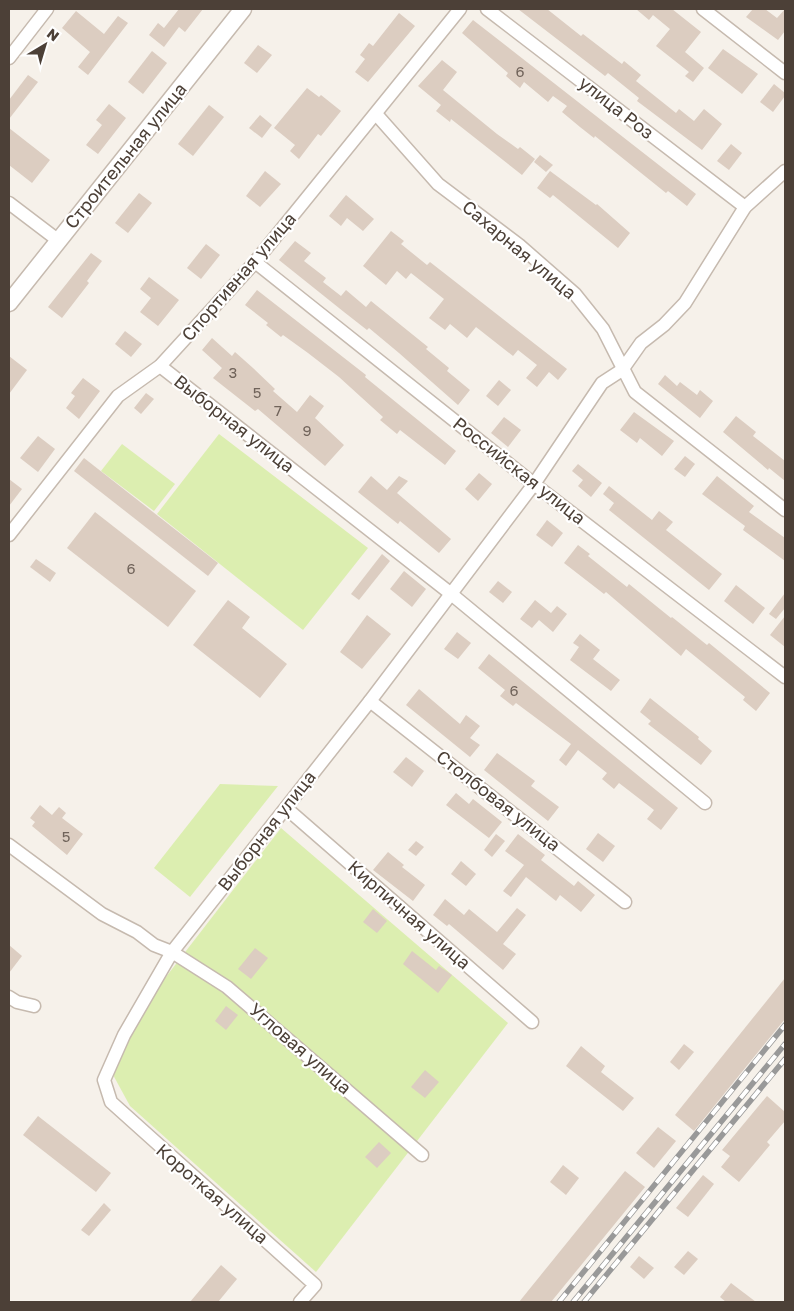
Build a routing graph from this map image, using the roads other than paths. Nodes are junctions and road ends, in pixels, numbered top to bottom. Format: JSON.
{"nodes":[{"id":1,"x":47,"y":9,"type":"edge"},
{"id":2,"x":244,"y":9,"type":"edge"},
{"id":3,"x":460,"y":9,"type":"edge"},
{"id":4,"x":487,"y":9,"type":"edge"},
{"id":5,"x":703,"y":9,"type":"edge"},
{"id":6,"x":9,"y":58,"type":"edge"},
{"id":7,"x":785,"y":73,"type":"edge"},
{"id":8,"x":376,"y":114,"type":"junction"},
{"id":9,"x":785,"y":171,"type":"edge"},
{"id":10,"x":9,"y":203,"type":"edge"},
{"id":11,"x":744,"y":207,"type":"junction"},
{"id":12,"x":59,"y":240,"type":"junction"},
{"id":13,"x":255,"y":262,"type":"junction"},
{"id":14,"x":11,"y":296,"type":"edge"},
{"id":15,"x":160,"y":366,"type":"junction"},
{"id":16,"x":622,"y":370,"type":"junction"},
{"id":17,"x":534,"y":484,"type":"junction"},
{"id":18,"x":785,"y":510,"type":"edge"},
{"id":19,"x":9,"y":535,"type":"edge"},
{"id":20,"x":450,"y":593,"type":"junction"},
{"id":21,"x":785,"y":676,"type":"edge"},
{"id":22,"x":370,"y":701,"type":"junction"},
{"id":23,"x":705,"y":803,"type":"dead end"},
{"id":24,"x":286,"y":808,"type":"junction"},
{"id":25,"x":9,"y":845,"type":"edge"},
{"id":26,"x":625,"y":902,"type":"dead end"},
{"id":27,"x":172,"y":952,"type":"junction"},
{"id":28,"x":9,"y":997,"type":"edge"},
{"id":29,"x":34,"y":1006,"type":"dead end"},
{"id":30,"x":532,"y":1022,"type":"dead end"},
{"id":31,"x":104,"y":1080,"type":"joint"},
{"id":32,"x":422,"y":1155,"type":"dead end"},
{"id":33,"x":300,"y":1302,"type":"edge"}],
"edges":[{"from":1,"to":6,"type":"street"},
{"from":2,"to":12,"type":"street","name":"Строительная улица"},
{"from":3,"to":8,"type":"street","name":"Спортивная улица"},
{"from":4,"to":11,"type":"street","name":"улица Роз"},
{"from":5,"to":7,"type":"street"},
{"from":8,"to":13,"type":"street","name":"Спортивная улица"},
{"from":8,"to":16,"type":"street","name":"Сахарная улица"},
{"from":9,"to":11,"type":"street"},
{"from":10,"to":12,"type":"street"},
{"from":11,"to":16,"type":"street"},
{"from":12,"to":14,"type":"street","name":"Строительная улица"},
{"from":13,"to":15,"type":"street","name":"Спортивная улица"},
{"from":13,"to":17,"type":"street","name":"Российская улица"},
{"from":15,"to":19,"type":"street","name":"Спортивная улица"},
{"from":15,"to":20,"type":"street","name":"Выборная улица"},
{"from":16,"to":17,"type":"street","name":"Выборная улица"},
{"from":16,"to":18,"type":"street","name":"Сахарная улица"},
{"from":17,"to":20,"type":"street","name":"Выборная улица"},
{"from":17,"to":21,"type":"street","name":"Российская улица"},
{"from":20,"to":22,"type":"street","name":"Выборная улица"},
{"from":20,"to":23,"type":"street","name":"Выборная улица"},
{"from":22,"to":24,"type":"street","name":"Выборная улица"},
{"from":22,"to":26,"type":"street","name":"Столбовая улица"},
{"from":24,"to":27,"type":"street","name":"Выборная улица"},
{"from":24,"to":30,"type":"street","name":"Кирпичная улица"},
{"from":25,"to":27,"type":"street","name":"Угловая улица"},
{"from":27,"to":31,"type":"street","name":"Выборная улица"},
{"from":27,"to":32,"type":"street","name":"Угловая улица"},
{"from":28,"to":29,"type":"street"},
{"from":31,"to":33,"type":"street","name":"Короткая улица"}]}
